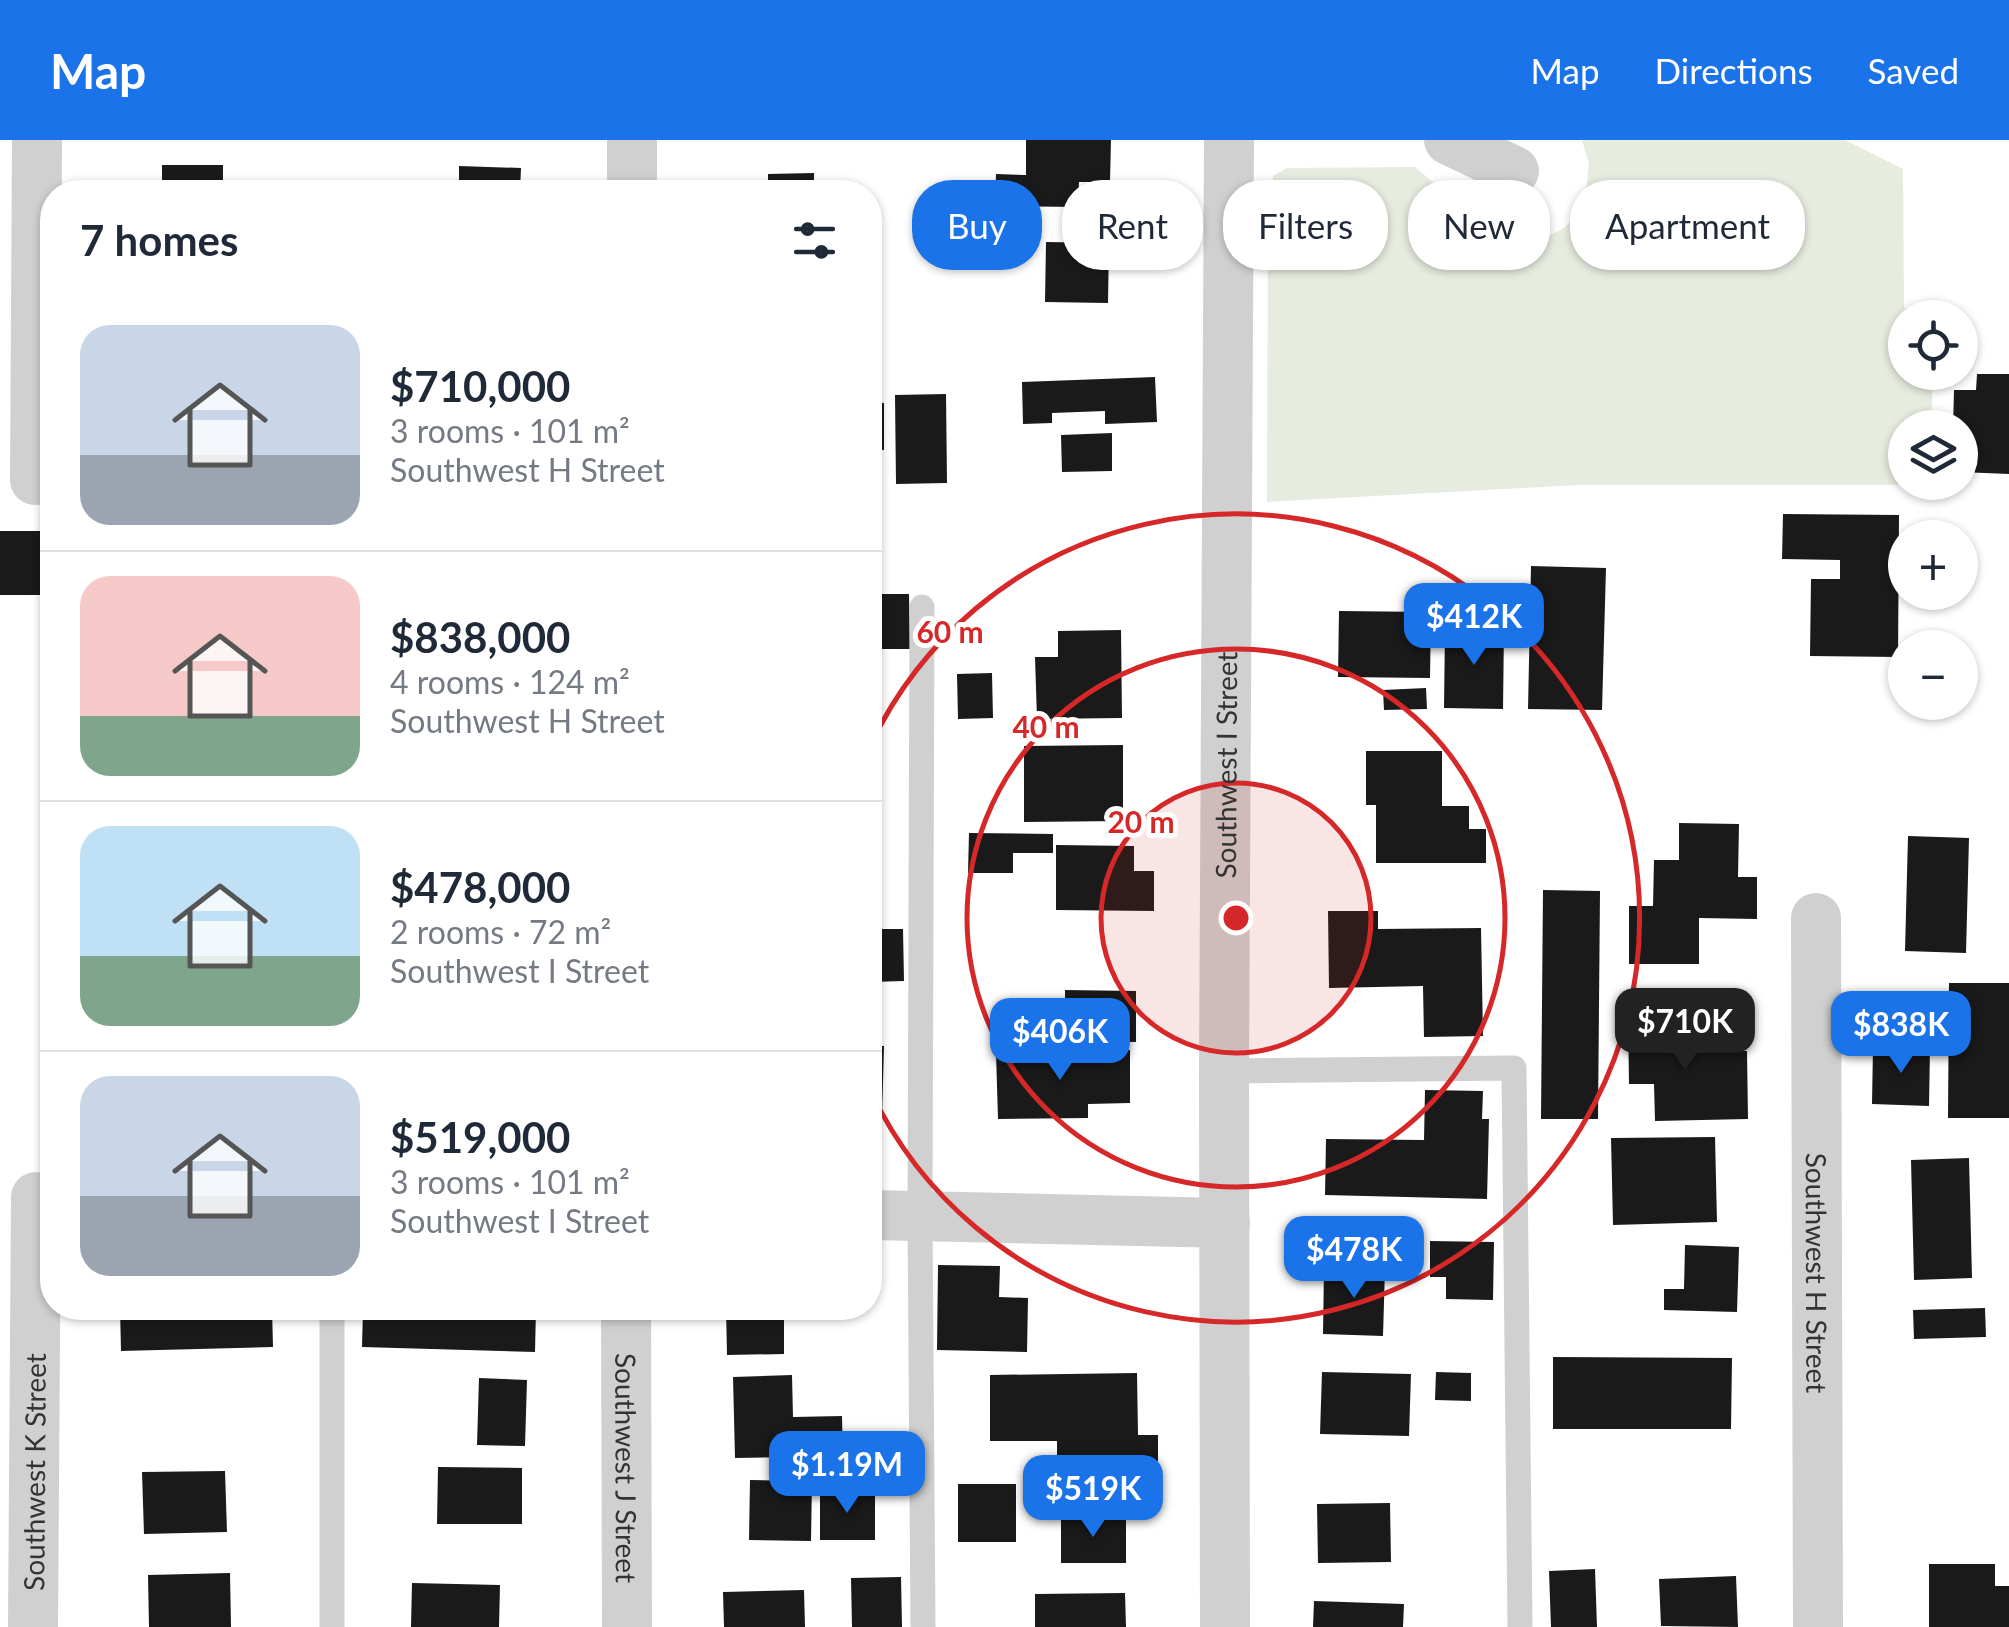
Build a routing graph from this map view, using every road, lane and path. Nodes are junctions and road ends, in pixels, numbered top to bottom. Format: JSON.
{"nodes":[{"id":1,"x":37,"y":140,"type":"edge"},
{"id":2,"x":632,"y":140,"type":"edge"},
{"id":3,"x":1229,"y":140,"type":"edge"},
{"id":4,"x":1449,"y":140,"type":"edge"},
{"id":5,"x":1514,"y":172,"type":"dead end"},
{"id":6,"x":632,"y":180,"type":"edge"},
{"id":7,"x":35,"y":480,"type":"dead end"},
{"id":8,"x":922,"y":607,"type":"dead end"},
{"id":9,"x":1816,"y":918,"type":"dead end"},
{"id":10,"x":1224,"y":1071,"type":"junction"},
{"id":11,"x":29,"y":1197,"type":"edge"},
{"id":12,"x":882,"y":1216,"type":"edge"},
{"id":13,"x":920,"y":1217,"type":"junction"},
{"id":14,"x":1224,"y":1223,"type":"junction"},
{"id":15,"x":332,"y":1320,"type":"edge"},
{"id":16,"x":626,"y":1320,"type":"edge"},
{"id":17,"x":33,"y":1627,"type":"edge"},
{"id":18,"x":332,"y":1627,"type":"edge"},
{"id":19,"x":627,"y":1627,"type":"edge"},
{"id":20,"x":923,"y":1627,"type":"edge"},
{"id":21,"x":1226,"y":1627,"type":"edge"},
{"id":22,"x":1520,"y":1627,"type":"edge"},
{"id":23,"x":1818,"y":1627,"type":"edge"}],
"edges":[{"from":1,"to":7,"type":"street"},
{"from":2,"to":6,"type":"street"},
{"from":3,"to":10,"type":"street","name":"Southwest I Street"},
{"from":4,"to":5,"type":"street"},
{"from":8,"to":13,"type":"lane"},
{"from":9,"to":23,"type":"street","name":"Southwest H Street"},
{"from":10,"to":14,"type":"street","name":"Southwest I Street"},
{"from":10,"to":22,"type":"lane"},
{"from":11,"to":17,"type":"street","name":"Southwest K Street"},
{"from":12,"to":13,"type":"street"},
{"from":13,"to":14,"type":"street"},
{"from":13,"to":20,"type":"lane"},
{"from":14,"to":21,"type":"street","name":"Southwest I Street"},
{"from":15,"to":18,"type":"lane"},
{"from":16,"to":19,"type":"street","name":"Southwest J Street"}]}
